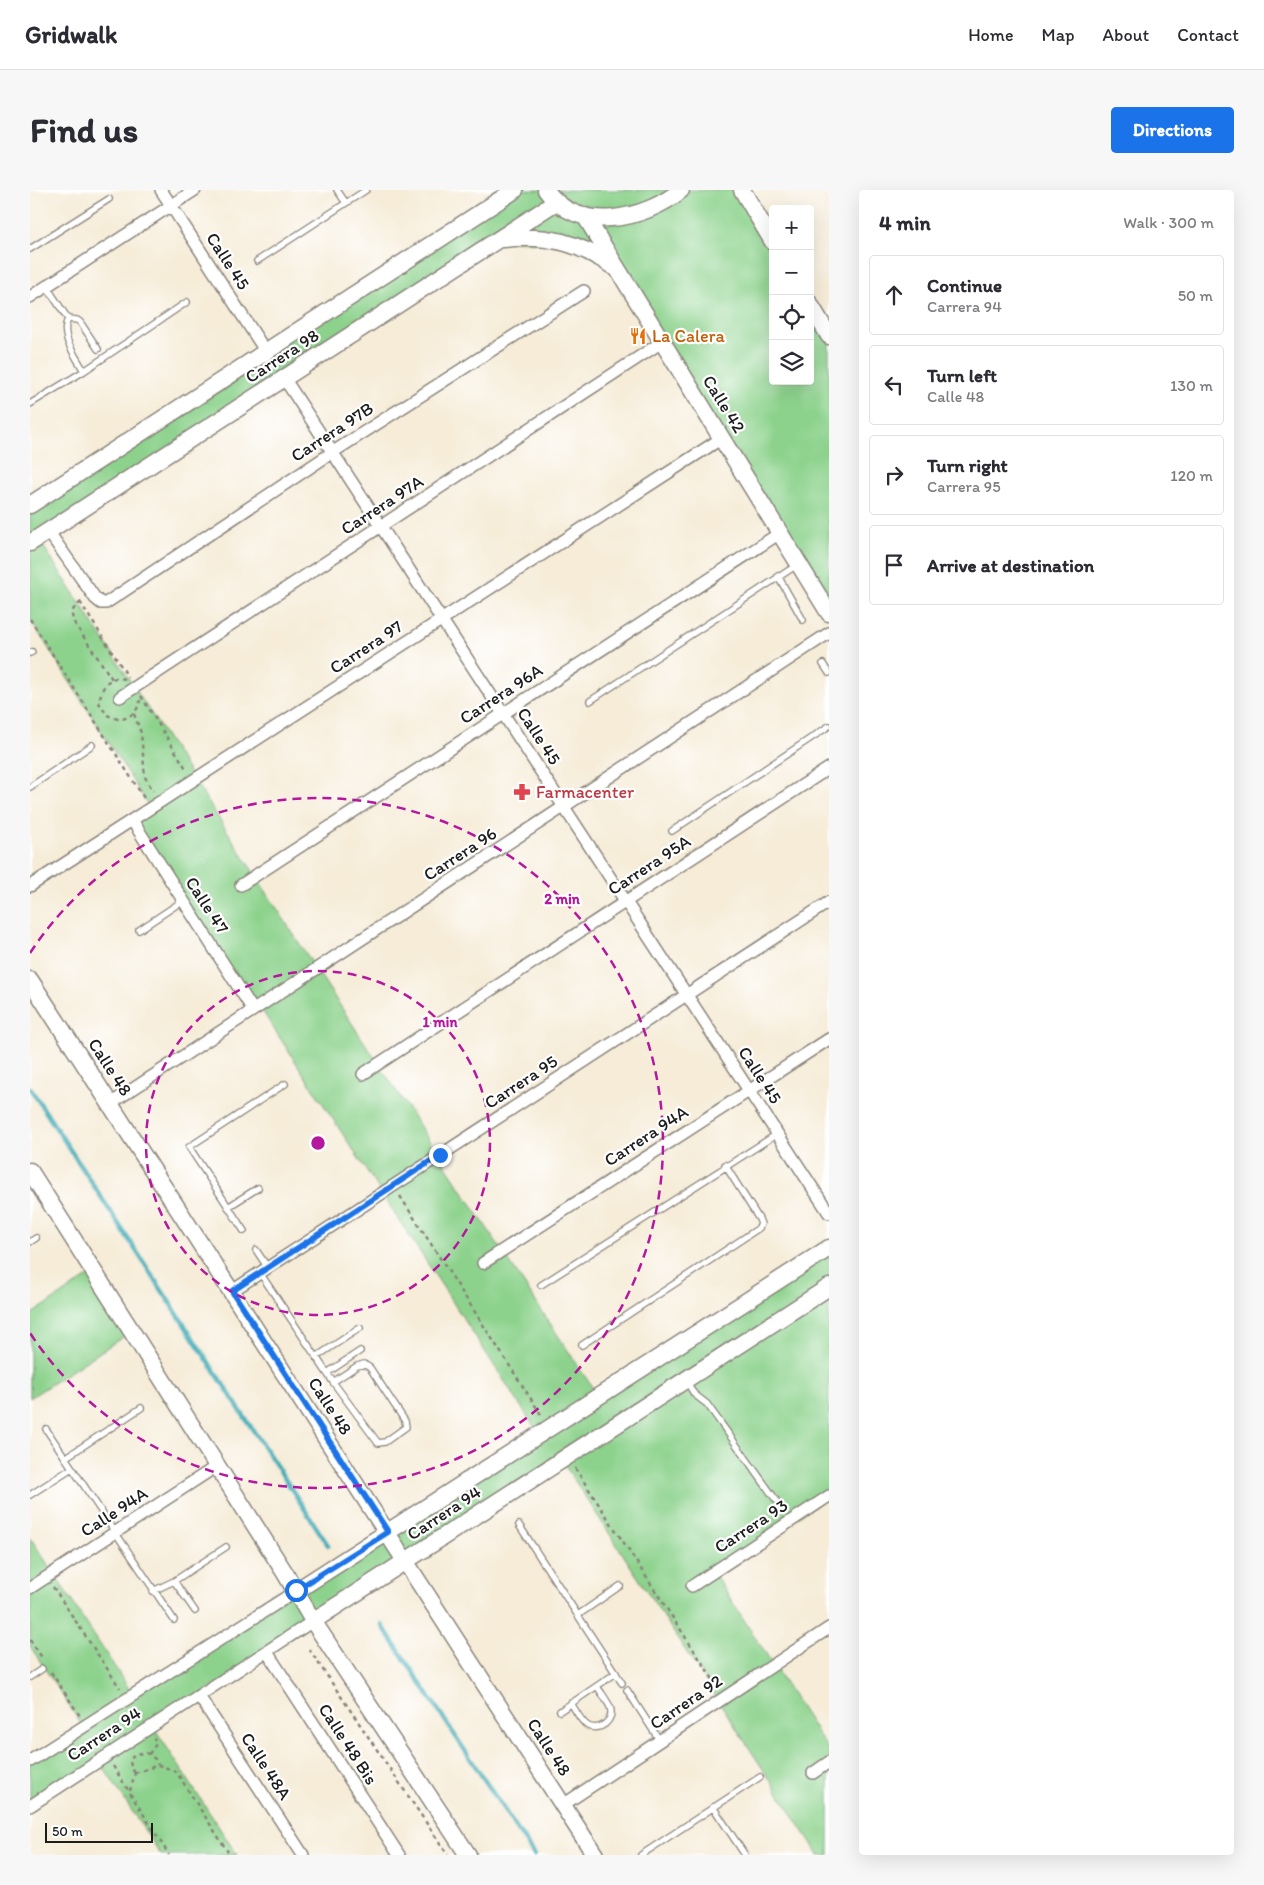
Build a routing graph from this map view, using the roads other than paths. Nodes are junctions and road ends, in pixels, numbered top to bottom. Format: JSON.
{"nodes":[{"id":1,"x":161,"y":190,"type":"edge"},
{"id":2,"x":195,"y":190,"type":"edge"},
{"id":3,"x":337,"y":190,"type":"edge"},
{"id":4,"x":366,"y":190,"type":"edge"},
{"id":5,"x":494,"y":190,"type":"edge"},
{"id":6,"x":514,"y":190,"type":"edge"},
{"id":7,"x":681,"y":190,"type":"edge"},
{"id":8,"x":746,"y":194,"type":"edge"},
{"id":9,"x":551,"y":196,"type":"edge"},
{"id":10,"x":109,"y":199,"type":"dead end"},
{"id":11,"x":346,"y":203,"type":"junction"},
{"id":12,"x":171,"y":206,"type":"junction"},
{"id":13,"x":585,"y":216,"type":"junction"},
{"id":14,"x":466,"y":221,"type":"junction"},
{"id":15,"x":769,"y":235,"type":"edge"},
{"id":16,"x":498,"y":240,"type":"junction"},
{"id":17,"x":30,"y":249,"type":"edge"},
{"id":18,"x":257,"y":260,"type":"dead end"},
{"id":19,"x":618,"y":270,"type":"junction"},
{"id":20,"x":47,"y":287,"type":"junction"},
{"id":21,"x":584,"y":291,"type":"dead end"},
{"id":22,"x":30,"y":298,"type":"edge"},
{"id":23,"x":187,"y":302,"type":"dead end"},
{"id":24,"x":814,"y":311,"type":"edge"},
{"id":25,"x":68,"y":319,"type":"junction"},
{"id":26,"x":829,"y":336,"type":"edge"},
{"id":27,"x":662,"y":342,"type":"junction"},
{"id":28,"x":98,"y":350,"type":"dead end"},
{"id":29,"x":266,"y":352,"type":"junction"},
{"id":30,"x":84,"y":371,"type":"junction"},
{"id":31,"x":284,"y":378,"type":"junction"},
{"id":32,"x":30,"y":404,"type":"edge"},
{"id":33,"x":722,"y":438,"type":"junction"},
{"id":34,"x":333,"y":452,"type":"junction"},
{"id":35,"x":30,"y":505,"type":"edge"},
{"id":36,"x":381,"y":526,"type":"junction"},
{"id":37,"x":48,"y":531,"type":"junction"},
{"id":38,"x":780,"y":533,"type":"junction"},
{"id":39,"x":30,"y":543,"type":"edge"},
{"id":40,"x":798,"y":563,"type":"junction"},
{"id":41,"x":778,"y":576,"type":"junction"},
{"id":42,"x":829,"y":613,"type":"edge"},
{"id":43,"x":442,"y":619,"type":"junction"},
{"id":44,"x":804,"y":620,"type":"dead end"},
{"id":45,"x":829,"y":633,"type":"edge"},
{"id":46,"x":823,"y":664,"type":"dead end"},
{"id":47,"x":829,"y":673,"type":"edge"},
{"id":48,"x":120,"y":697,"type":"dead end"},
{"id":49,"x":590,"y":701,"type":"dead end"},
{"id":50,"x":503,"y":713,"type":"junction"},
{"id":51,"x":829,"y":726,"type":"edge"},
{"id":52,"x":92,"y":745,"type":"dead end"},
{"id":53,"x":829,"y":768,"type":"edge"},
{"id":54,"x":30,"y":787,"type":"edge"},
{"id":55,"x":564,"y":807,"type":"junction"},
{"id":56,"x":132,"y":820,"type":"junction"},
{"id":57,"x":672,"y":831,"type":"dead end"},
{"id":58,"x":241,"y":885,"type":"dead end"},
{"id":59,"x":30,"y":886,"type":"edge"},
{"id":60,"x":184,"y":900,"type":"junction"},
{"id":61,"x":626,"y":901,"type":"junction"},
{"id":62,"x":829,"y":902,"type":"edge"},
{"id":63,"x":139,"y":930,"type":"dead end"},
{"id":64,"x":30,"y":980,"type":"edge"},
{"id":65,"x":686,"y":994,"type":"junction"},
{"id":66,"x":253,"y":1010,"type":"junction"},
{"id":67,"x":829,"y":1039,"type":"edge"},
{"id":68,"x":363,"y":1074,"type":"dead end"},
{"id":69,"x":285,"y":1084,"type":"dead end"},
{"id":70,"x":749,"y":1090,"type":"junction"},
{"id":71,"x":110,"y":1104,"type":"junction"},
{"id":72,"x":777,"y":1133,"type":"junction"},
{"id":73,"x":725,"y":1165,"type":"junction"},
{"id":74,"x":30,"y":1171,"type":"edge"},
{"id":75,"x":258,"y":1188,"type":"dead end"},
{"id":76,"x":228,"y":1207,"type":"junction"},
{"id":77,"x":829,"y":1213,"type":"edge"},
{"id":78,"x":244,"y":1231,"type":"dead end"},
{"id":79,"x":36,"y":1238,"type":"dead end"},
{"id":80,"x":30,"y":1242,"type":"edge"},
{"id":81,"x":829,"y":1248,"type":"edge"},
{"id":82,"x":256,"y":1250,"type":"dead end"},
{"id":83,"x":482,"y":1263,"type":"dead end"},
{"id":84,"x":264,"y":1270,"type":"junction"},
{"id":85,"x":541,"y":1284,"type":"dead end"},
{"id":86,"x":829,"y":1287,"type":"edge"},
{"id":87,"x":232,"y":1291,"type":"junction"},
{"id":88,"x":360,"y":1328,"type":"dead end"},
{"id":89,"x":582,"y":1345,"type":"dead end"},
{"id":90,"x":360,"y":1351,"type":"dead end"},
{"id":91,"x":316,"y":1356,"type":"junction"},
{"id":92,"x":327,"y":1373,"type":"junction"},
{"id":93,"x":686,"y":1380,"type":"junction"},
{"id":94,"x":333,"y":1382,"type":"junction"},
{"id":95,"x":140,"y":1408,"type":"dead end"},
{"id":96,"x":46,"y":1429,"type":"dead end"},
{"id":97,"x":65,"y":1458,"type":"junction"},
{"id":98,"x":217,"y":1466,"type":"junction"},
{"id":99,"x":72,"y":1468,"type":"junction"},
{"id":100,"x":30,"y":1495,"type":"edge"},
{"id":101,"x":829,"y":1496,"type":"edge"},
{"id":102,"x":776,"y":1500,"type":"dead end"},
{"id":103,"x":519,"y":1525,"type":"dead end"},
{"id":104,"x":115,"y":1532,"type":"junction"},
{"id":105,"x":388,"y":1532,"type":"junction"},
{"id":106,"x":226,"y":1547,"type":"dead end"},
{"id":107,"x":406,"y":1561,"type":"junction"},
{"id":108,"x":174,"y":1581,"type":"junction"},
{"id":109,"x":620,"y":1586,"type":"dead end"},
{"id":110,"x":692,"y":1586,"type":"dead end"},
{"id":111,"x":30,"y":1588,"type":"edge"},
{"id":112,"x":296,"y":1590,"type":"junction"},
{"id":113,"x":153,"y":1591,"type":"junction"},
{"id":114,"x":195,"y":1611,"type":"dead end"},
{"id":115,"x":578,"y":1615,"type":"junction"},
{"id":116,"x":174,"y":1620,"type":"dead end"},
{"id":117,"x":313,"y":1622,"type":"junction"},
{"id":118,"x":829,"y":1628,"type":"edge"},
{"id":119,"x":267,"y":1652,"type":"junction"},
{"id":120,"x":42,"y":1669,"type":"dead end"},
{"id":121,"x":616,"y":1673,"type":"junction"},
{"id":122,"x":30,"y":1677,"type":"edge"},
{"id":123,"x":622,"y":1683,"type":"dead end"},
{"id":124,"x":597,"y":1686,"type":"junction"},
{"id":125,"x":627,"y":1690,"type":"dead end"},
{"id":126,"x":199,"y":1696,"type":"junction"},
{"id":127,"x":571,"y":1703,"type":"junction"},
{"id":128,"x":560,"y":1711,"type":"dead end"},
{"id":129,"x":660,"y":1741,"type":"junction"},
{"id":130,"x":30,"y":1761,"type":"edge"},
{"id":131,"x":829,"y":1762,"type":"edge"},
{"id":132,"x":812,"y":1773,"type":"dead end"},
{"id":133,"x":760,"y":1777,"type":"dead end"},
{"id":134,"x":563,"y":1805,"type":"junction"},
{"id":135,"x":30,"y":1806,"type":"edge"},
{"id":136,"x":713,"y":1807,"type":"junction"},
{"id":137,"x":303,"y":1855,"type":"edge"},
{"id":138,"x":399,"y":1855,"type":"edge"},
{"id":139,"x":468,"y":1855,"type":"edge"},
{"id":140,"x":595,"y":1855,"type":"edge"},
{"id":141,"x":641,"y":1855,"type":"edge"},
{"id":142,"x":745,"y":1855,"type":"edge"}],
"edges":[{"from":1,"to":12,"type":"street","name":"Calle 45"},
{"from":2,"to":12,"type":"street"},
{"from":3,"to":11,"type":"lane"},
{"from":4,"to":11,"type":"lane"},
{"from":5,"to":14,"type":"street"},
{"from":6,"to":14,"type":"street","name":"Carrera 98"},
{"from":7,"to":13,"type":"street"},
{"from":8,"to":15,"type":"street"},
{"from":9,"to":13,"type":"street"},
{"from":9,"to":16,"type":"street","name":"Carrera 98"},
{"from":10,"to":17,"type":"lane"},
{"from":11,"to":18,"type":"lane"},
{"from":12,"to":20,"type":"street"},
{"from":12,"to":29,"type":"street","name":"Calle 45"},
{"from":13,"to":19,"type":"street","name":"Calle 42"},
{"from":14,"to":29,"type":"street","name":"Carrera 98"},
{"from":16,"to":19,"type":"street"},
{"from":16,"to":31,"type":"street","name":"Carrera 98"},
{"from":19,"to":27,"type":"street","name":"Calle 42"},
{"from":20,"to":22,"type":"street"},
{"from":20,"to":25,"type":"lane"},
{"from":21,"to":34,"type":"street","name":"Carrera 97B"},
{"from":23,"to":30,"type":"lane"},
{"from":24,"to":26,"type":"street"},
{"from":25,"to":28,"type":"lane"},
{"from":25,"to":30,"type":"lane"},
{"from":27,"to":33,"type":"street","name":"Calle 42"},
{"from":27,"to":36,"type":"street","name":"Carrera 97A"},
{"from":29,"to":35,"type":"street","name":"Carrera 98"},
{"from":30,"to":32,"type":"lane"},
{"from":31,"to":34,"type":"street","name":"Calle 45"},
{"from":31,"to":37,"type":"street","name":"Carrera 98"},
{"from":33,"to":38,"type":"street","name":"Calle 42"},
{"from":33,"to":43,"type":"street","name":"Carrera 97"},
{"from":34,"to":36,"type":"street","name":"Calle 45"},
{"from":34,"to":37,"type":"street","name":"Carrera 97B"},
{"from":36,"to":43,"type":"street","name":"Calle 45"},
{"from":36,"to":48,"type":"street","name":"Carrera 97A"},
{"from":37,"to":39,"type":"street","name":"Carrera 98"},
{"from":38,"to":40,"type":"street","name":"Calle 42"},
{"from":38,"to":50,"type":"street","name":"Carrera 96A"},
{"from":40,"to":41,"type":"lane"},
{"from":40,"to":42,"type":"street","name":"Calle 42"},
{"from":41,"to":44,"type":"lane"},
{"from":41,"to":49,"type":"lane"},
{"from":43,"to":50,"type":"street","name":"Calle 45"},
{"from":43,"to":56,"type":"street","name":"Carrera 97"},
{"from":45,"to":55,"type":"street","name":"Carrera 96"},
{"from":46,"to":47,"type":"lane"},
{"from":50,"to":55,"type":"street","name":"Calle 45"},
{"from":50,"to":58,"type":"street","name":"Carrera 96A"},
{"from":51,"to":57,"type":"lane"},
{"from":52,"to":54,"type":"lane"},
{"from":53,"to":61,"type":"street","name":"Carrera 95A"},
{"from":55,"to":61,"type":"street","name":"Calle 45"},
{"from":55,"to":66,"type":"street","name":"Carrera 96"},
{"from":56,"to":59,"type":"street","name":"Carrera 97"},
{"from":56,"to":60,"type":"street","name":"Calle 47"},
{"from":60,"to":63,"type":"lane"},
{"from":60,"to":66,"type":"street","name":"Calle 47"},
{"from":61,"to":65,"type":"street","name":"Calle 45"},
{"from":61,"to":68,"type":"street","name":"Carrera 95A"},
{"from":62,"to":65,"type":"street","name":"Carrera 95"},
{"from":64,"to":71,"type":"street","name":"Calle 48"},
{"from":65,"to":70,"type":"street","name":"Calle 45"},
{"from":65,"to":84,"type":"street","name":"Carrera 95"},
{"from":66,"to":71,"type":"street","name":"Carrera 96"},
{"from":67,"to":70,"type":"street","name":"Carrera 94A"},
{"from":69,"to":76,"type":"lane"},
{"from":70,"to":72,"type":"street","name":"Calle 45"},
{"from":70,"to":83,"type":"street","name":"Carrera 94A"},
{"from":71,"to":87,"type":"street","name":"Calle 48"},
{"from":72,"to":73,"type":"lane"},
{"from":72,"to":77,"type":"street","name":"Calle 45"},
{"from":73,"to":85,"type":"lane"},
{"from":73,"to":89,"type":"lane"},
{"from":74,"to":98,"type":"street"},
{"from":75,"to":76,"type":"lane"},
{"from":76,"to":78,"type":"lane"},
{"from":79,"to":80,"type":"lane"},
{"from":81,"to":105,"type":"street","name":"Carrera 94"},
{"from":82,"to":84,"type":"lane"},
{"from":84,"to":87,"type":"street","name":"Carrera 95"},
{"from":84,"to":91,"type":"lane"},
{"from":86,"to":93,"type":"street","name":"Carrera 94"},
{"from":87,"to":105,"type":"street","name":"Calle 48"},
{"from":88,"to":91,"type":"lane"},
{"from":90,"to":92,"type":"lane"},
{"from":91,"to":92,"type":"lane"},
{"from":92,"to":94,"type":"lane"},
{"from":93,"to":102,"type":"lane"},
{"from":93,"to":107,"type":"street","name":"Carrera 94"},
{"from":94,"to":94,"type":"lane"},
{"from":95,"to":97,"type":"lane"},
{"from":96,"to":97,"type":"lane"},
{"from":97,"to":99,"type":"lane"},
{"from":98,"to":104,"type":"street","name":"Calle 94A"},
{"from":98,"to":112,"type":"street"},
{"from":99,"to":100,"type":"lane"},
{"from":99,"to":104,"type":"lane"},
{"from":101,"to":110,"type":"street","name":"Carrera 93"},
{"from":103,"to":115,"type":"lane"},
{"from":104,"to":111,"type":"street","name":"Calle 94A"},
{"from":104,"to":113,"type":"lane"},
{"from":105,"to":107,"type":"street","name":"Calle 48"},
{"from":105,"to":112,"type":"street","name":"Carrera 94"},
{"from":106,"to":108,"type":"lane"},
{"from":107,"to":117,"type":"street","name":"Carrera 94"},
{"from":107,"to":134,"type":"street","name":"Calle 48"},
{"from":108,"to":113,"type":"lane"},
{"from":108,"to":114,"type":"lane"},
{"from":109,"to":115,"type":"lane"},
{"from":112,"to":117,"type":"street"},
{"from":112,"to":130,"type":"street","name":"Carrera 94"},
{"from":113,"to":116,"type":"lane"},
{"from":115,"to":121,"type":"lane"},
{"from":117,"to":119,"type":"street","name":"Carrera 94"},
{"from":117,"to":139,"type":"street"},
{"from":118,"to":129,"type":"street","name":"Carrera 92"},
{"from":119,"to":126,"type":"street","name":"Carrera 94"},
{"from":119,"to":138,"type":"street","name":"Calle 48 Bis"},
{"from":120,"to":122,"type":"lane"},
{"from":121,"to":123,"type":"lane"},
{"from":121,"to":124,"type":"lane"},
{"from":124,"to":127,"type":"lane"},
{"from":124,"to":127,"type":"lane"},
{"from":125,"to":129,"type":"lane"},
{"from":126,"to":135,"type":"street","name":"Carrera 94"},
{"from":126,"to":137,"type":"street","name":"Calle 48A"},
{"from":127,"to":128,"type":"lane"},
{"from":129,"to":134,"type":"street","name":"Carrera 92"},
{"from":131,"to":132,"type":"street"},
{"from":133,"to":136,"type":"lane"},
{"from":134,"to":140,"type":"street","name":"Calle 48"},
{"from":136,"to":141,"type":"lane"},
{"from":136,"to":142,"type":"lane"}]}
